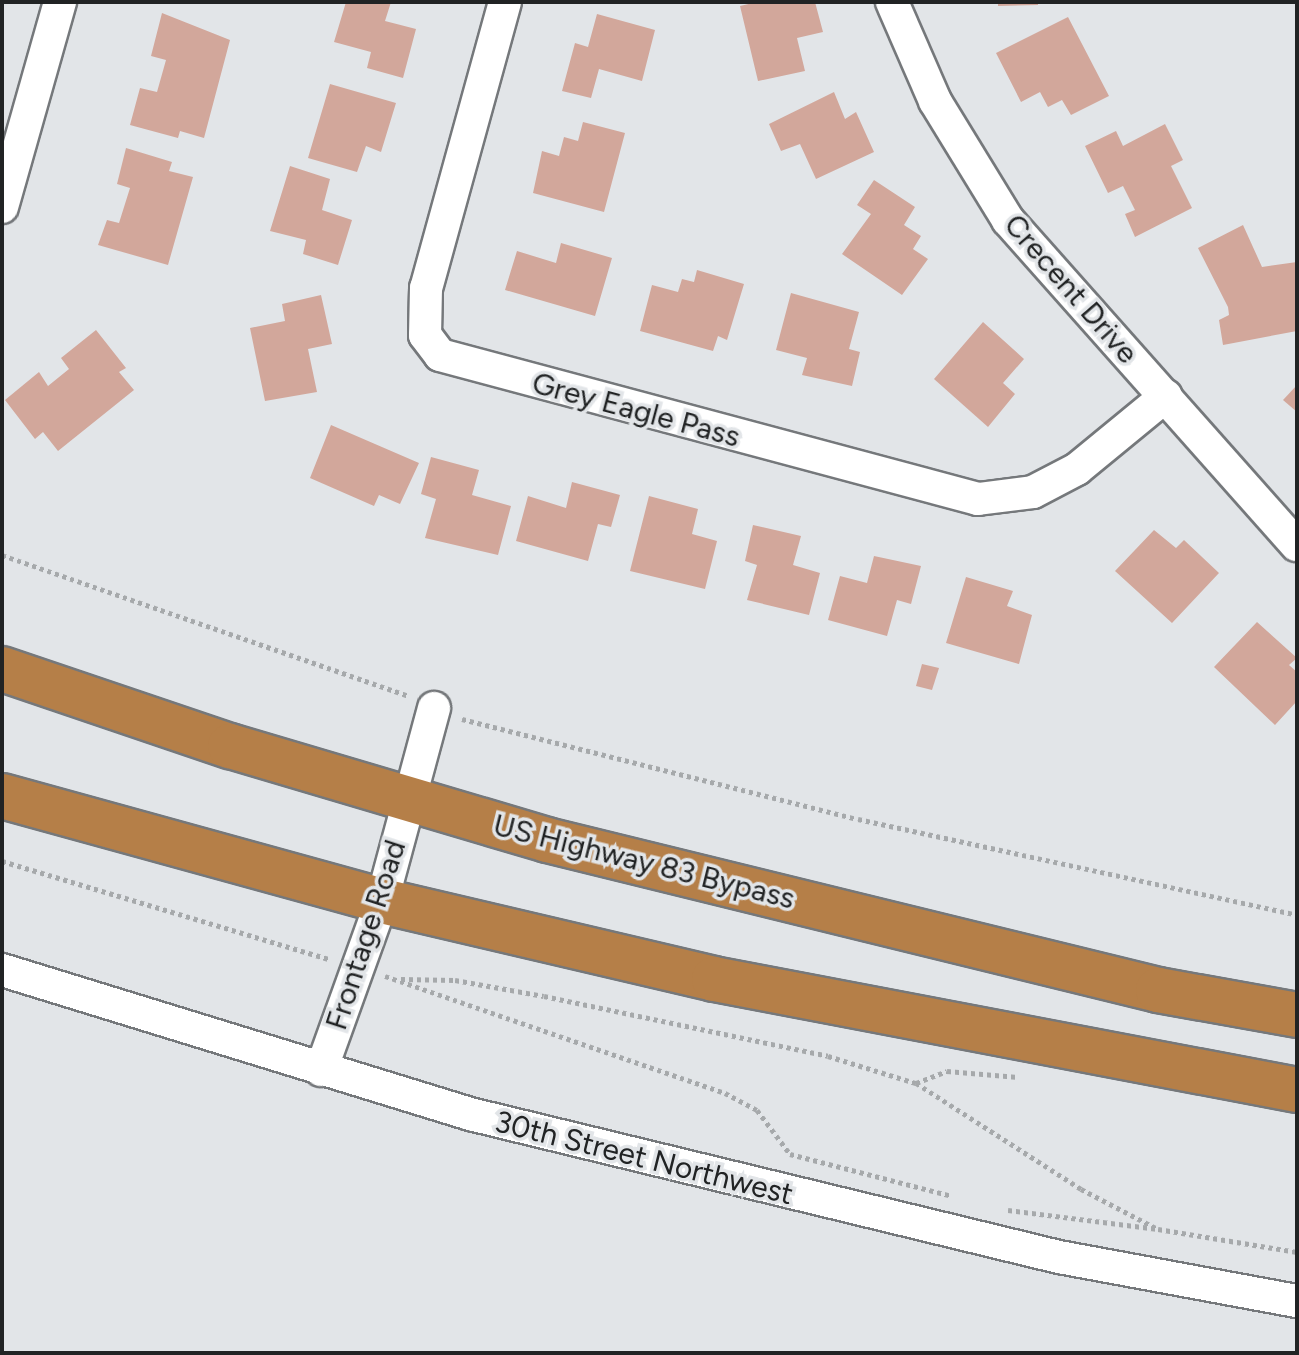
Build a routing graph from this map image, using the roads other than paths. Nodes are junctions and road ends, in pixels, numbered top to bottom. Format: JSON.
{"nodes":[{"id":1,"x":60,"y":2,"type":"edge"},
{"id":2,"x":505,"y":2,"type":"edge"},
{"id":3,"x":892,"y":2,"type":"edge"},
{"id":4,"x":2,"y":207,"type":"edge"},
{"id":5,"x":1166,"y":396,"type":"junction"},
{"id":6,"x":1297,"y":545,"type":"edge"},
{"id":7,"x":2,"y":669,"type":"edge"},
{"id":8,"x":434,"y":708,"type":"road end"},
{"id":9,"x":2,"y":796,"type":"edge"},
{"id":10,"x":407,"y":798,"type":"junction"},
{"id":11,"x":382,"y":901,"type":"junction"},
{"id":12,"x":2,"y":970,"type":"edge"},
{"id":13,"x":1297,"y":1015,"type":"edge"},
{"id":14,"x":321,"y":1070,"type":"junction"},
{"id":15,"x":1297,"y":1090,"type":"edge"},
{"id":16,"x":1297,"y":1301,"type":"edge"}],
"edges":[{"from":1,"to":4,"type":"street"},
{"from":2,"to":5,"type":"street","name":"Grey Eagle Pass"},
{"from":3,"to":5,"type":"street","name":"Crecent Drive"},
{"from":5,"to":6,"type":"street","name":"Crecent Drive"},
{"from":7,"to":10,"type":"highway","name":"US Highway 83 Bypass"},
{"from":8,"to":10,"type":"street","name":"Frontage Road"},
{"from":9,"to":11,"type":"highway"},
{"from":10,"to":11,"type":"street","name":"Frontage Road"},
{"from":10,"to":13,"type":"highway","name":"US Highway 83 Bypass"},
{"from":11,"to":14,"type":"street","name":"Frontage Road"},
{"from":11,"to":15,"type":"highway"},
{"from":12,"to":14,"type":"street","name":"30th Street Northwest"},
{"from":14,"to":16,"type":"street","name":"30th Street Northwest"}]}
